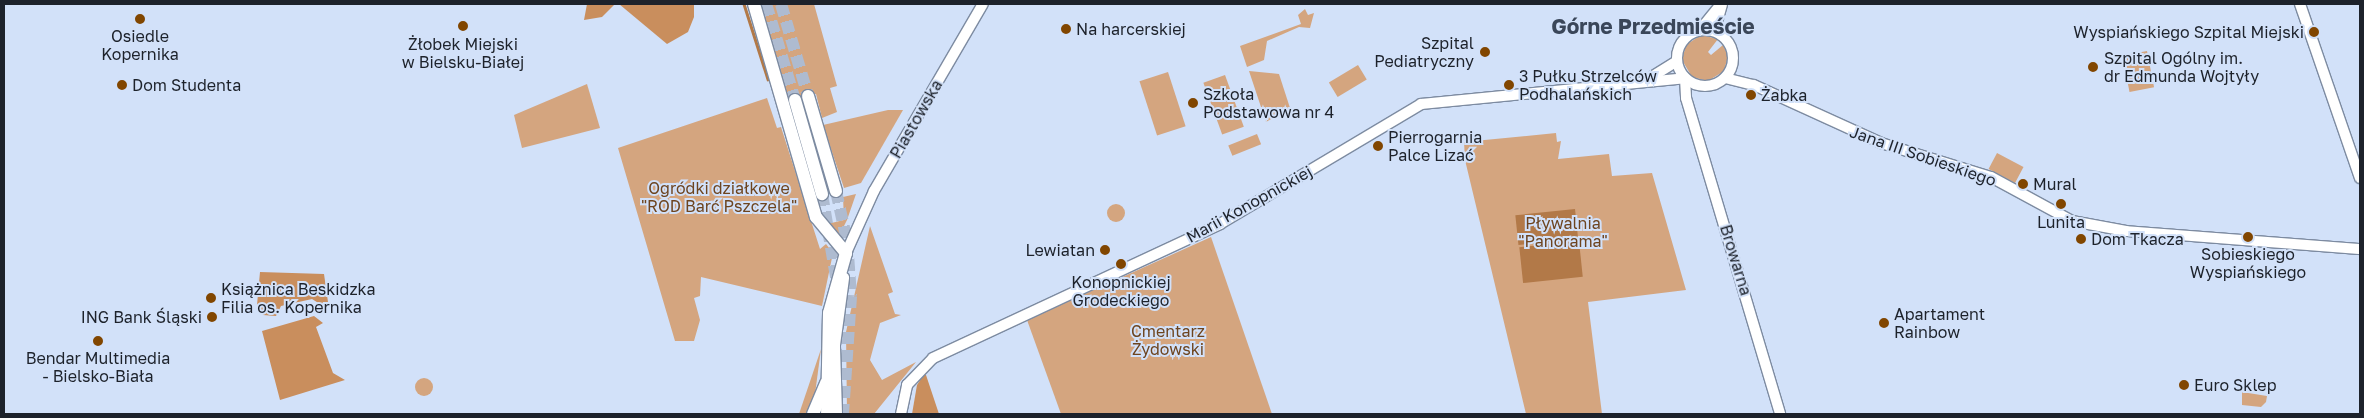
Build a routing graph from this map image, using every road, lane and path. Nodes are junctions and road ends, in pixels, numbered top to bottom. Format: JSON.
{"nodes":[{"id":1,"x":754,"y":4,"type":"edge"},
{"id":2,"x":983,"y":4,"type":"edge"},
{"id":3,"x":1722,"y":4,"type":"edge"},
{"id":4,"x":2300,"y":4,"type":"edge"},
{"id":5,"x":1700,"y":30,"type":"junction"},
{"id":6,"x":1721,"y":34,"type":"junction"},
{"id":7,"x":1677,"y":61,"type":"junction"},
{"id":8,"x":1733,"y":62,"type":"junction"},
{"id":9,"x":1686,"y":78,"type":"junction"},
{"id":10,"x":1725,"y":78,"type":"junction"},
{"id":11,"x":1640,"y":80,"type":"junction"},
{"id":12,"x":1754,"y":85,"type":"junction"},
{"id":13,"x":1702,"y":86,"type":"junction"},
{"id":14,"x":808,"y":96,"type":"tunnel mouth"},
{"id":15,"x":795,"y":100,"type":"tunnel mouth"},
{"id":16,"x":1690,"y":106,"type":"junction"},
{"id":17,"x":2360,"y":178,"type":"edge"},
{"id":18,"x":836,"y":191,"type":"tunnel mouth"},
{"id":19,"x":822,"y":194,"type":"tunnel mouth"},
{"id":20,"x":853,"y":236,"type":"junction"},
{"id":21,"x":2360,"y":249,"type":"edge"},
{"id":22,"x":846,"y":253,"type":"junction"},
{"id":23,"x":826,"y":383,"type":"junction"},
{"id":24,"x":814,"y":414,"type":"edge"},
{"id":25,"x":827,"y":414,"type":"edge"},
{"id":26,"x":837,"y":414,"type":"edge"},
{"id":27,"x":901,"y":414,"type":"edge"},
{"id":28,"x":1780,"y":414,"type":"edge"}],
"edges":[{"from":1,"to":22,"type":"main road"},
{"from":2,"to":20,"type":"street","name":"Piastowska"},
{"from":3,"to":5,"type":"street"},
{"from":3,"to":6,"type":"street"},
{"from":4,"to":17,"type":"street"},
{"from":5,"to":6,"type":"street"},
{"from":5,"to":7,"type":"street"},
{"from":6,"to":8,"type":"street"},
{"from":7,"to":9,"type":"street"},
{"from":7,"to":11,"type":"street","name":"Marii Konopnickiej"},
{"from":8,"to":10,"type":"street"},
{"from":8,"to":12,"type":"street","name":"Jana III Sobieskiego"},
{"from":9,"to":11,"type":"street","name":"Marii Konopnickiej"},
{"from":9,"to":13,"type":"street"},
{"from":9,"to":16,"type":"street","name":"Browarna"},
{"from":10,"to":12,"type":"street","name":"Jana III Sobieskiego"},
{"from":10,"to":13,"type":"street"},
{"from":11,"to":27,"type":"street","name":"Marii Konopnickiej"},
{"from":12,"to":21,"type":"street","name":"Jana III Sobieskiego"},
{"from":13,"to":16,"type":"street"},
{"from":14,"to":18,"type":"main road"},
{"from":15,"to":19,"type":"main road"},
{"from":16,"to":28,"type":"street","name":"Browarna"},
{"from":20,"to":22,"type":"street","name":"Piastowska"},
{"from":20,"to":26,"type":"street","name":"Piastowska"},
{"from":22,"to":23,"type":"main road","name":"Piastowska"},
{"from":23,"to":24,"type":"main road"},
{"from":23,"to":25,"type":"main road","name":"Piastowska"}]}
